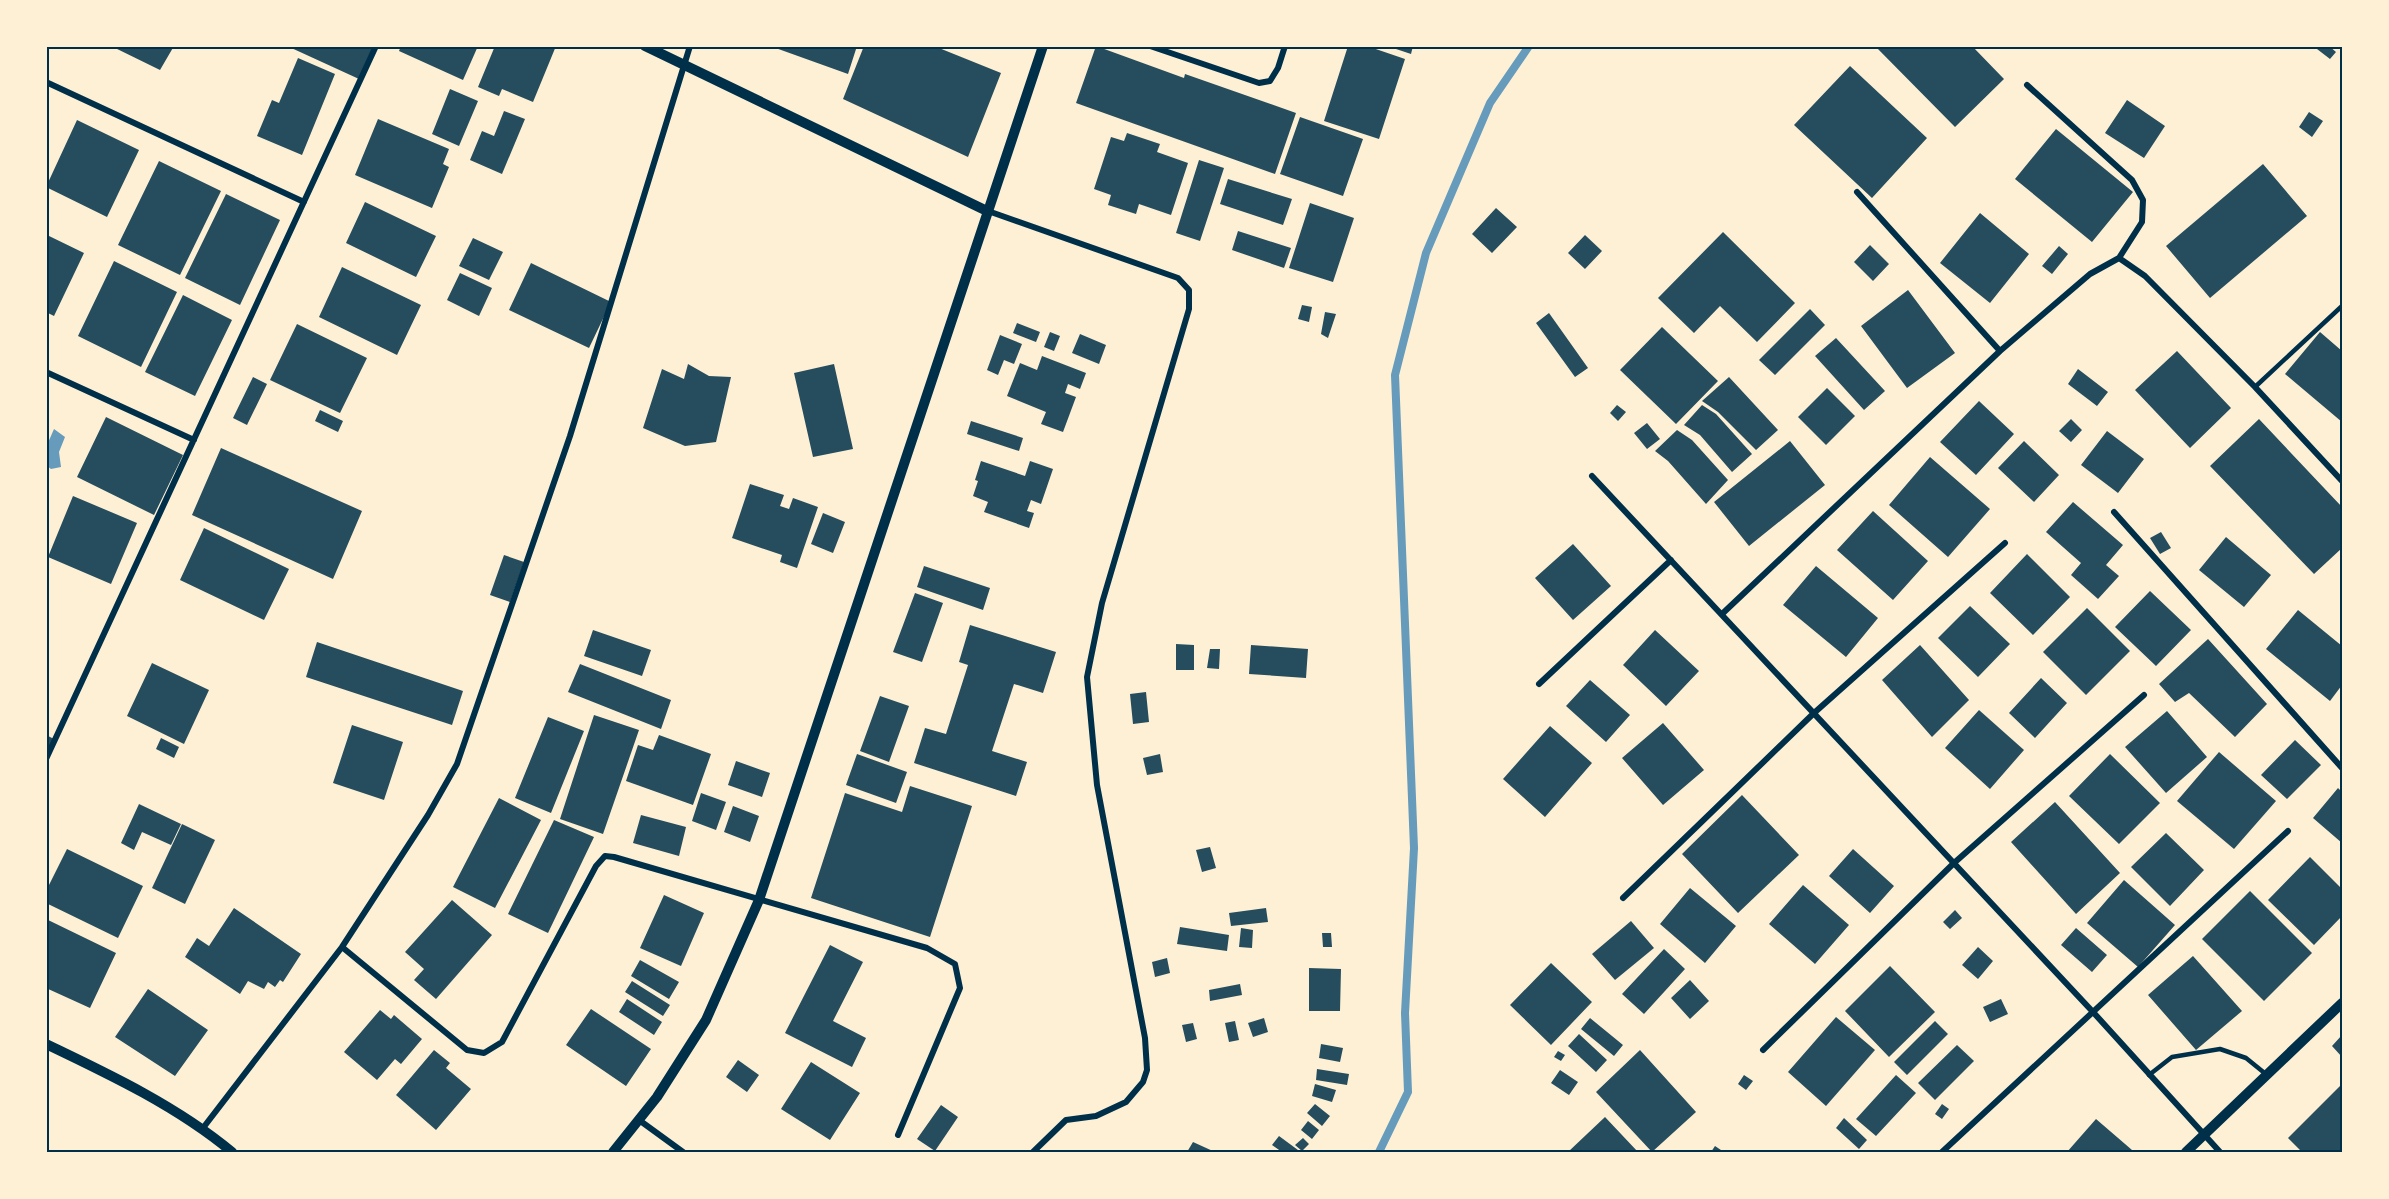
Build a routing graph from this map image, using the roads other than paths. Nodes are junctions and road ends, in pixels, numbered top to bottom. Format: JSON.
{"nodes":[{"id":1,"x":376,"y":46,"type":"edge"},
{"id":2,"x":645,"y":46,"type":"edge"},
{"id":3,"x":690,"y":46,"type":"edge"},
{"id":4,"x":1043,"y":46,"type":"edge"},
{"id":5,"x":1150,"y":46,"type":"edge"},
{"id":6,"x":1286,"y":46,"type":"edge"},
{"id":7,"x":684,"y":66,"type":"junction"},
{"id":8,"x":46,"y":82,"type":"edge"},
{"id":9,"x":2027,"y":85,"type":"dead end"},
{"id":10,"x":1857,"y":192,"type":"dead end"},
{"id":11,"x":304,"y":202,"type":"junction"},
{"id":12,"x":987,"y":211,"type":"junction"},
{"id":13,"x":2119,"y":258,"type":"junction"},
{"id":14,"x":2343,"y":306,"type":"edge"},
{"id":15,"x":2000,"y":351,"type":"junction"},
{"id":16,"x":46,"y":372,"type":"edge"},
{"id":17,"x":2255,"y":387,"type":"junction"},
{"id":18,"x":194,"y":440,"type":"junction"},
{"id":19,"x":1592,"y":476,"type":"dead end"},
{"id":20,"x":2343,"y":481,"type":"edge"},
{"id":21,"x":2114,"y":512,"type":"dead end"},
{"id":22,"x":2006,"y":543,"type":"dead end"},
{"id":23,"x":1671,"y":560,"type":"junction"},
{"id":24,"x":1722,"y":614,"type":"junction"},
{"id":25,"x":1539,"y":684,"type":"dead end"},
{"id":26,"x":2144,"y":695,"type":"dead end"},
{"id":27,"x":1814,"y":713,"type":"junction"},
{"id":28,"x":46,"y":759,"type":"edge"},
{"id":29,"x":2343,"y":768,"type":"edge"},
{"id":30,"x":2288,"y":831,"type":"dead end"},
{"id":31,"x":1954,"y":863,"type":"junction"},
{"id":32,"x":1623,"y":898,"type":"dead end"},
{"id":33,"x":759,"y":900,"type":"junction"},
{"id":34,"x":342,"y":947,"type":"junction"},
{"id":35,"x":2343,"y":1003,"type":"edge"},
{"id":36,"x":2093,"y":1012,"type":"junction"},
{"id":37,"x":46,"y":1044,"type":"edge"},
{"id":38,"x":1763,"y":1050,"type":"dead end"},
{"id":39,"x":2149,"y":1075,"type":"junction"},
{"id":40,"x":2267,"y":1075,"type":"junction"},
{"id":41,"x":639,"y":1120,"type":"junction"},
{"id":42,"x":203,"y":1128,"type":"junction"},
{"id":43,"x":897,"y":1135,"type":"dead end"},
{"id":44,"x":2203,"y":1136,"type":"junction"},
{"id":45,"x":232,"y":1152,"type":"edge"},
{"id":46,"x":613,"y":1152,"type":"edge"},
{"id":47,"x":683,"y":1152,"type":"edge"},
{"id":48,"x":1033,"y":1152,"type":"edge"},
{"id":49,"x":1942,"y":1152,"type":"edge"},
{"id":50,"x":2186,"y":1152,"type":"edge"},
{"id":51,"x":2220,"y":1152,"type":"edge"}],
"edges":[{"from":1,"to":11,"type":"street"},
{"from":2,"to":7,"type":"street"},
{"from":3,"to":7,"type":"street"},
{"from":4,"to":12,"type":"street"},
{"from":5,"to":6,"type":"street"},
{"from":7,"to":12,"type":"street"},
{"from":7,"to":34,"type":"street"},
{"from":8,"to":11,"type":"street"},
{"from":9,"to":13,"type":"street"},
{"from":10,"to":15,"type":"street"},
{"from":11,"to":18,"type":"street"},
{"from":12,"to":33,"type":"street"},
{"from":12,"to":48,"type":"street"},
{"from":13,"to":15,"type":"street"},
{"from":13,"to":17,"type":"street"},
{"from":14,"to":17,"type":"lane"},
{"from":15,"to":24,"type":"street"},
{"from":16,"to":18,"type":"street"},
{"from":17,"to":20,"type":"street"},
{"from":18,"to":28,"type":"street"},
{"from":19,"to":23,"type":"street"},
{"from":21,"to":29,"type":"street"},
{"from":22,"to":27,"type":"street"},
{"from":23,"to":24,"type":"street"},
{"from":23,"to":25,"type":"street"},
{"from":24,"to":27,"type":"street"},
{"from":26,"to":31,"type":"street"},
{"from":27,"to":31,"type":"street"},
{"from":27,"to":32,"type":"street"},
{"from":30,"to":36,"type":"street"},
{"from":31,"to":36,"type":"street"},
{"from":31,"to":38,"type":"street"},
{"from":33,"to":34,"type":"street"},
{"from":33,"to":41,"type":"street"},
{"from":33,"to":43,"type":"street"},
{"from":34,"to":42,"type":"street"},
{"from":35,"to":40,"type":"street"},
{"from":36,"to":39,"type":"street"},
{"from":36,"to":49,"type":"street"},
{"from":37,"to":42,"type":"street"},
{"from":39,"to":40,"type":"lane"},
{"from":39,"to":44,"type":"street"},
{"from":40,"to":44,"type":"street"},
{"from":41,"to":46,"type":"street"},
{"from":41,"to":47,"type":"street"},
{"from":42,"to":45,"type":"street"},
{"from":44,"to":50,"type":"street"},
{"from":44,"to":51,"type":"street"}]}
